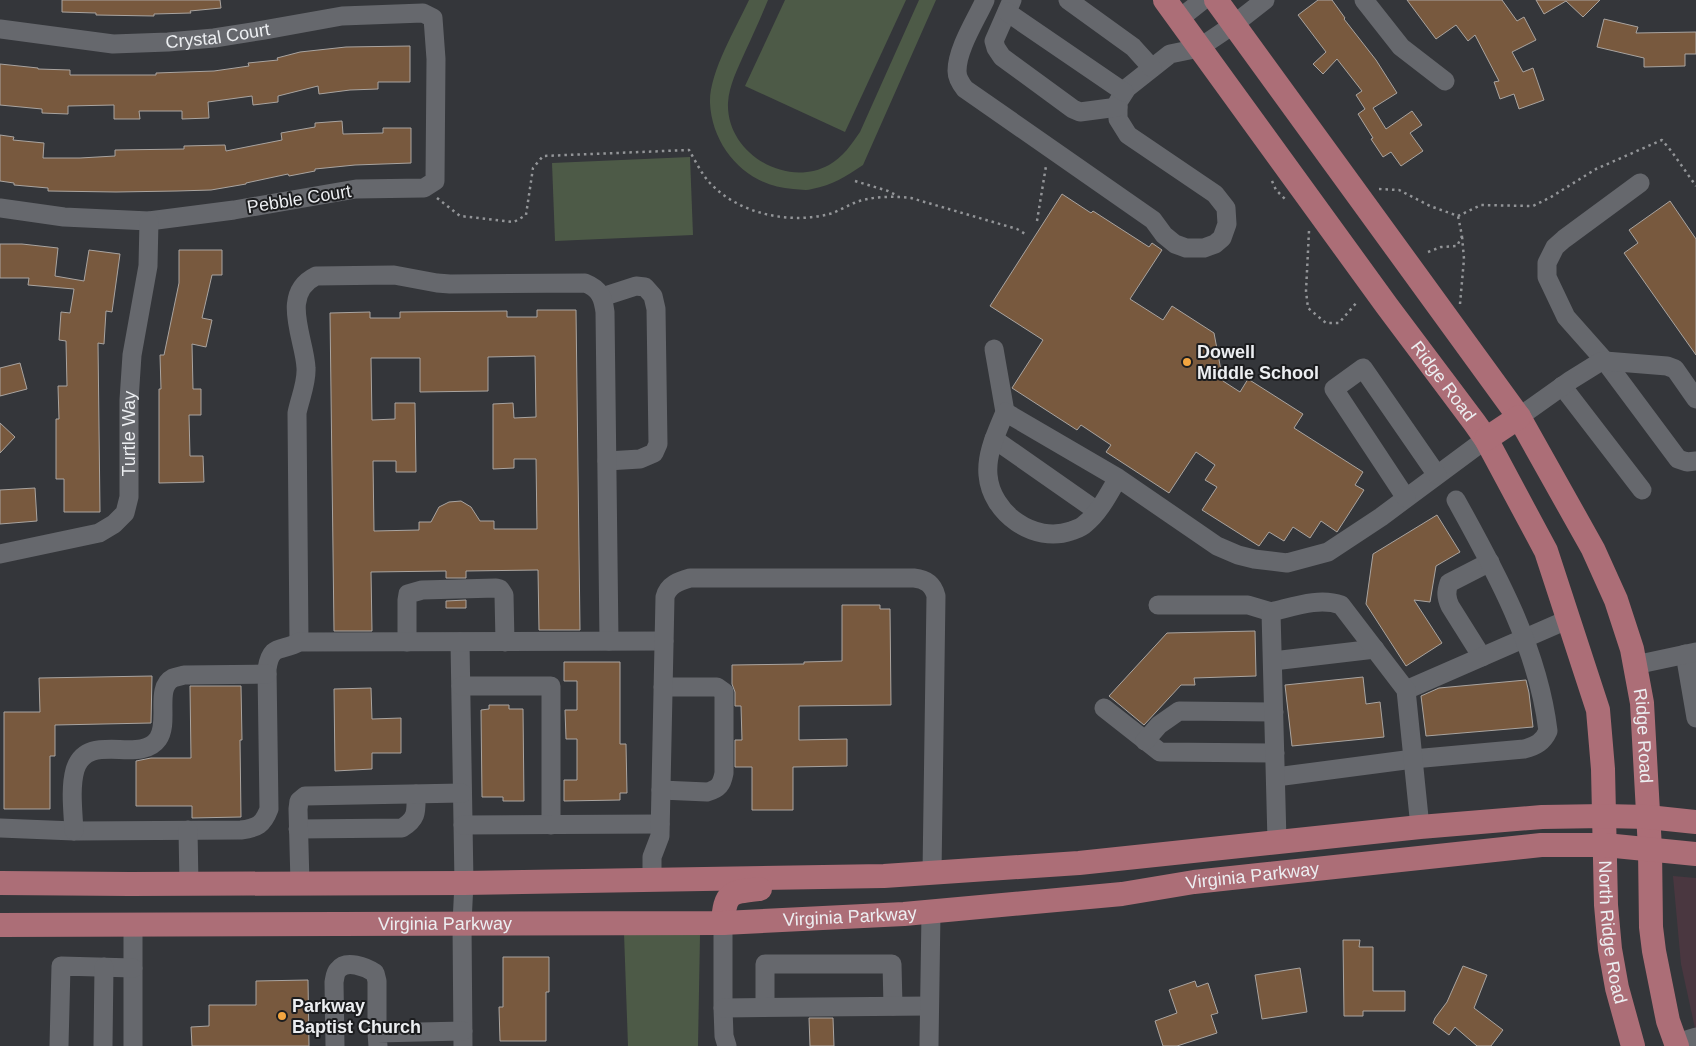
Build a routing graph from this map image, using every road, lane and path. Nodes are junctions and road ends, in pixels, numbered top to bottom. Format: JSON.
{"nodes":[{"id":1,"x":985,"y":0,"type":"edge"},
{"id":2,"x":1068,"y":0,"type":"edge"},
{"id":3,"x":1165,"y":0,"type":"edge"},
{"id":4,"x":1203,"y":0,"type":"edge"},
{"id":5,"x":1216,"y":0,"type":"edge"},
{"id":6,"x":1265,"y":0,"type":"edge"},
{"id":7,"x":1364,"y":0,"type":"edge"},
{"id":8,"x":1009,"y":6,"type":"edge"},
{"id":9,"x":1179,"y":19,"type":"junction"},
{"id":10,"x":1233,"y":25,"type":"junction"},
{"id":11,"x":0,"y":29,"type":"edge"},
{"id":12,"x":1199,"y":48,"type":"junction"},
{"id":13,"x":1152,"y":68,"type":"junction"},
{"id":14,"x":1445,"y":81,"type":"dead end"},
{"id":15,"x":1121,"y":100,"type":"junction"},
{"id":16,"x":1048,"y":160,"type":"dead end"},
{"id":17,"x":1270,"y":175,"type":"dead end"},
{"id":18,"x":855,"y":181,"type":"dead end"},
{"id":19,"x":1640,"y":183,"type":"dead end"},
{"id":20,"x":1696,"y":186,"type":"edge"},
{"id":21,"x":424,"y":188,"type":"junction"},
{"id":22,"x":1379,"y":189,"type":"dead end"},
{"id":23,"x":899,"y":196,"type":"junction"},
{"id":24,"x":1287,"y":202,"type":"dead end"},
{"id":25,"x":0,"y":208,"type":"edge"},
{"id":26,"x":1458,"y":216,"type":"junction"},
{"id":27,"x":149,"y":221,"type":"junction"},
{"id":28,"x":1038,"y":221,"type":"dead end"},
{"id":29,"x":1309,"y":230,"type":"dead end"},
{"id":30,"x":1027,"y":235,"type":"dead end"},
{"id":31,"x":1462,"y":236,"type":"junction"},
{"id":32,"x":1428,"y":252,"type":"dead end"},
{"id":33,"x":602,"y":296,"type":"junction"},
{"id":34,"x":1357,"y":302,"type":"dead end"},
{"id":35,"x":1460,"y":306,"type":"dead end"},
{"id":36,"x":994,"y":349,"type":"dead end"},
{"id":37,"x":1605,"y":361,"type":"junction"},
{"id":38,"x":1562,"y":386,"type":"junction"},
{"id":39,"x":1696,"y":399,"type":"edge"},
{"id":40,"x":1005,"y":412,"type":"junction"},
{"id":41,"x":1519,"y":417,"type":"junction"},
{"id":42,"x":994,"y":439,"type":"junction"},
{"id":43,"x":1486,"y":439,"type":"junction"},
{"id":44,"x":607,"y":461,"type":"junction"},
{"id":45,"x":1696,"y":461,"type":"edge"},
{"id":46,"x":1437,"y":475,"type":"junction"},
{"id":47,"x":1118,"y":478,"type":"junction"},
{"id":48,"x":1642,"y":490,"type":"dead end"},
{"id":49,"x":1406,"y":498,"type":"junction"},
{"id":50,"x":1456,"y":500,"type":"dead end"},
{"id":51,"x":1097,"y":511,"type":"junction"},
{"id":52,"x":0,"y":554,"type":"edge"},
{"id":53,"x":1490,"y":562,"type":"junction"},
{"id":54,"x":1158,"y":605,"type":"dead end"},
{"id":55,"x":1271,"y":612,"type":"junction"},
{"id":56,"x":1569,"y":619,"type":"junction"},
{"id":57,"x":1524,"y":638,"type":"junction"},
{"id":58,"x":609,"y":641,"type":"junction"},
{"id":59,"x":664,"y":641,"type":"junction"},
{"id":60,"x":299,"y":642,"type":"junction"},
{"id":61,"x":407,"y":642,"type":"junction"},
{"id":62,"x":460,"y":642,"type":"junction"},
{"id":63,"x":505,"y":642,"type":"junction"},
{"id":64,"x":1374,"y":649,"type":"junction"},
{"id":65,"x":1691,"y":653,"type":"edge"},
{"id":66,"x":1482,"y":657,"type":"junction"},
{"id":67,"x":1273,"y":661,"type":"junction"},
{"id":68,"x":1635,"y":664,"type":"junction"},
{"id":69,"x":267,"y":674,"type":"junction"},
{"id":70,"x":461,"y":686,"type":"junction"},
{"id":71,"x":663,"y":687,"type":"junction"},
{"id":72,"x":1406,"y":690,"type":"junction"},
{"id":73,"x":1104,"y":708,"type":"dead end"},
{"id":74,"x":1274,"y":712,"type":"junction"},
{"id":75,"x":1696,"y":718,"type":"edge"},
{"id":76,"x":1145,"y":741,"type":"junction"},
{"id":77,"x":1275,"y":753,"type":"junction"},
{"id":78,"x":1413,"y":759,"type":"junction"},
{"id":79,"x":1276,"y":777,"type":"junction"},
{"id":80,"x":661,"y":790,"type":"junction"},
{"id":81,"x":462,"y":793,"type":"junction"},
{"id":82,"x":416,"y":794,"type":"junction"},
{"id":83,"x":269,"y":795,"type":"junction"},
{"id":84,"x":299,"y":801,"type":"junction"},
{"id":85,"x":1604,"y":816,"type":"junction"},
{"id":86,"x":1648,"y":818,"type":"junction"},
{"id":87,"x":1696,"y":822,"type":"edge"},
{"id":88,"x":660,"y":824,"type":"junction"},
{"id":89,"x":463,"y":825,"type":"junction"},
{"id":90,"x":551,"y":825,"type":"junction"},
{"id":91,"x":1420,"y":827,"type":"junction"},
{"id":92,"x":0,"y":828,"type":"edge"},
{"id":93,"x":298,"y":829,"type":"junction"},
{"id":94,"x":188,"y":830,"type":"junction"},
{"id":95,"x":74,"y":831,"type":"junction"},
{"id":96,"x":1271,"y":842,"type":"junction"},
{"id":97,"x":1605,"y":845,"type":"junction"},
{"id":98,"x":1650,"y":849,"type":"junction"},
{"id":99,"x":1696,"y":854,"type":"edge"},
{"id":100,"x":932,"y":873,"type":"junction"},
{"id":101,"x":829,"y":876,"type":"junction"},
{"id":102,"x":652,"y":880,"type":"junction"},
{"id":103,"x":464,"y":882,"type":"junction"},
{"id":104,"x":0,"y":883,"type":"edge"},
{"id":105,"x":300,"y":883,"type":"junction"},
{"id":106,"x":189,"y":884,"type":"junction"},
{"id":107,"x":1122,"y":894,"type":"junction"},
{"id":108,"x":931,"y":912,"type":"junction"},
{"id":109,"x":462,"y":923,"type":"junction"},
{"id":110,"x":723,"y":923,"type":"junction"},
{"id":111,"x":0,"y":925,"type":"edge"},
{"id":112,"x":133,"y":925,"type":"junction"},
{"id":113,"x":104,"y":967,"type":"junction"},
{"id":114,"x":133,"y":968,"type":"junction"},
{"id":115,"x":893,"y":1006,"type":"junction"},
{"id":116,"x":929,"y":1006,"type":"junction"},
{"id":117,"x":723,"y":1008,"type":"junction"},
{"id":118,"x":765,"y":1008,"type":"junction"},
{"id":119,"x":378,"y":1039,"type":"edge"},
{"id":120,"x":463,"y":1039,"type":"edge"},
{"id":121,"x":1683,"y":1042,"type":"edge"},
{"id":122,"x":59,"y":1046,"type":"edge"},
{"id":123,"x":103,"y":1046,"type":"edge"},
{"id":124,"x":133,"y":1046,"type":"edge"},
{"id":125,"x":335,"y":1046,"type":"edge"},
{"id":126,"x":727,"y":1046,"type":"edge"},
{"id":127,"x":929,"y":1046,"type":"edge"},
{"id":128,"x":1633,"y":1046,"type":"edge"}],
"edges":[{"from":1,"to":15,"type":"street"},
{"from":2,"to":13,"type":"street"},
{"from":3,"to":9,"type":"main road","name":"Ridge Road"},
{"from":4,"to":9,"type":"street"},
{"from":5,"to":10,"type":"main road","name":"Ridge Road"},
{"from":6,"to":10,"type":"street"},
{"from":7,"to":14,"type":"street"},
{"from":8,"to":15,"type":"street"},
{"from":8,"to":15,"type":"street"},
{"from":9,"to":12,"type":"main road","name":"Ridge Road"},
{"from":10,"to":12,"type":"street"},
{"from":10,"to":41,"type":"main road","name":"Ridge Road"},
{"from":11,"to":21,"type":"street","name":"Crystal Court"},
{"from":12,"to":13,"type":"street"},
{"from":12,"to":43,"type":"main road","name":"Ridge Road"},
{"from":13,"to":15,"type":"street"},
{"from":16,"to":28,"type":"path"},
{"from":17,"to":24,"type":"path"},
{"from":18,"to":23,"type":"path"},
{"from":19,"to":37,"type":"street"},
{"from":20,"to":26,"type":"path"},
{"from":21,"to":23,"type":"path"},
{"from":21,"to":27,"type":"street","name":"Pebble Court"},
{"from":22,"to":26,"type":"path"},
{"from":23,"to":30,"type":"path"},
{"from":25,"to":27,"type":"street","name":"Pebble Court"},
{"from":26,"to":31,"type":"path"},
{"from":27,"to":52,"type":"street","name":"Turtle Way"},
{"from":29,"to":34,"type":"path"},
{"from":31,"to":32,"type":"path"},
{"from":31,"to":35,"type":"path"},
{"from":33,"to":44,"type":"street"},
{"from":33,"to":44,"type":"street"},
{"from":33,"to":60,"type":"street"},
{"from":36,"to":40,"type":"street"},
{"from":37,"to":38,"type":"street"},
{"from":37,"to":39,"type":"street"},
{"from":37,"to":45,"type":"street"},
{"from":38,"to":41,"type":"street"},
{"from":38,"to":48,"type":"street"},
{"from":40,"to":42,"type":"street"},
{"from":40,"to":47,"type":"street"},
{"from":41,"to":43,"type":"main road"},
{"from":41,"to":68,"type":"main road","name":"Ridge Road"},
{"from":42,"to":51,"type":"street"},
{"from":42,"to":51,"type":"street"},
{"from":43,"to":46,"type":"street"},
{"from":43,"to":56,"type":"main road","name":"Ridge Road"},
{"from":44,"to":58,"type":"street"},
{"from":46,"to":49,"type":"street"},
{"from":46,"to":49,"type":"street"},
{"from":47,"to":49,"type":"street"},
{"from":47,"to":51,"type":"street"},
{"from":50,"to":53,"type":"street"},
{"from":53,"to":57,"type":"street"},
{"from":53,"to":66,"type":"street"},
{"from":54,"to":55,"type":"street"},
{"from":55,"to":64,"type":"street"},
{"from":55,"to":67,"type":"street"},
{"from":56,"to":57,"type":"street"},
{"from":56,"to":85,"type":"main road","name":"Ridge Road"},
{"from":57,"to":66,"type":"street"},
{"from":57,"to":78,"type":"street"},
{"from":58,"to":59,"type":"street"},
{"from":58,"to":63,"type":"street"},
{"from":59,"to":71,"type":"street"},
{"from":59,"to":100,"type":"street"},
{"from":60,"to":61,"type":"street"},
{"from":60,"to":69,"type":"street"},
{"from":61,"to":62,"type":"street"},
{"from":61,"to":63,"type":"street"},
{"from":62,"to":63,"type":"street"},
{"from":62,"to":70,"type":"street"},
{"from":64,"to":67,"type":"street"},
{"from":64,"to":72,"type":"street"},
{"from":65,"to":68,"type":"street"},
{"from":65,"to":75,"type":"street"},
{"from":66,"to":72,"type":"street"},
{"from":67,"to":74,"type":"street"},
{"from":68,"to":86,"type":"main road","name":"Ridge Road"},
{"from":69,"to":83,"type":"street"},
{"from":69,"to":95,"type":"street"},
{"from":70,"to":81,"type":"street"},
{"from":70,"to":90,"type":"street"},
{"from":71,"to":80,"type":"street"},
{"from":71,"to":80,"type":"street"},
{"from":72,"to":78,"type":"street"},
{"from":73,"to":76,"type":"street"},
{"from":74,"to":76,"type":"street"},
{"from":74,"to":77,"type":"street"},
{"from":76,"to":77,"type":"street"},
{"from":77,"to":79,"type":"street"},
{"from":78,"to":79,"type":"street"},
{"from":78,"to":91,"type":"street"},
{"from":79,"to":96,"type":"street"},
{"from":80,"to":88,"type":"street"},
{"from":81,"to":82,"type":"street"},
{"from":81,"to":89,"type":"street"},
{"from":82,"to":84,"type":"street"},
{"from":82,"to":93,"type":"street"},
{"from":83,"to":84,"type":"street"},
{"from":83,"to":94,"type":"street"},
{"from":84,"to":93,"type":"street"},
{"from":85,"to":86,"type":"main road","name":"Virginia Parkway"},
{"from":85,"to":91,"type":"main road","name":"Virginia Parkway"},
{"from":85,"to":97,"type":"main road","name":"North Ridge Road"},
{"from":86,"to":87,"type":"main road","name":"Virginia Parkway"},
{"from":86,"to":98,"type":"main road"},
{"from":88,"to":90,"type":"street"},
{"from":88,"to":102,"type":"street"},
{"from":89,"to":90,"type":"street"},
{"from":89,"to":103,"type":"street"},
{"from":91,"to":96,"type":"main road","name":"Virginia Parkway"},
{"from":92,"to":95,"type":"street"},
{"from":93,"to":105,"type":"street"},
{"from":94,"to":95,"type":"street"},
{"from":94,"to":106,"type":"street"},
{"from":96,"to":100,"type":"main road","name":"Virginia Parkway"},
{"from":96,"to":107,"type":"main road"},
{"from":97,"to":98,"type":"main road","name":"Virginia Parkway"},
{"from":97,"to":107,"type":"main road","name":"Virginia Parkway"},
{"from":97,"to":128,"type":"main road","name":"North Ridge Road"},
{"from":98,"to":99,"type":"main road","name":"Virginia Parkway"},
{"from":98,"to":121,"type":"main road"},
{"from":100,"to":101,"type":"main road","name":"Virginia Parkway"},
{"from":101,"to":102,"type":"main road","name":"Virginia Parkway"},
{"from":101,"to":110,"type":"main road"},
{"from":102,"to":103,"type":"main road","name":"Virginia Parkway"},
{"from":103,"to":105,"type":"main road","name":"Virginia Parkway"},
{"from":103,"to":109,"type":"street"},
{"from":104,"to":106,"type":"main road","name":"Virginia Parkway"},
{"from":105,"to":106,"type":"main road","name":"Virginia Parkway"},
{"from":107,"to":108,"type":"main road","name":"Virginia Parkway"},
{"from":108,"to":110,"type":"main road","name":"Virginia Parkway"},
{"from":108,"to":116,"type":"street"},
{"from":109,"to":110,"type":"main road","name":"Virginia Parkway"},
{"from":109,"to":112,"type":"main road","name":"Virginia Parkway"},
{"from":109,"to":120,"type":"street"},
{"from":110,"to":117,"type":"street"},
{"from":111,"to":112,"type":"main road","name":"Virginia Parkway"},
{"from":112,"to":114,"type":"street"},
{"from":113,"to":114,"type":"street"},
{"from":113,"to":122,"type":"street"},
{"from":113,"to":123,"type":"street"},
{"from":114,"to":124,"type":"street"},
{"from":115,"to":116,"type":"street"},
{"from":115,"to":118,"type":"street"},
{"from":115,"to":118,"type":"street"},
{"from":116,"to":127,"type":"street"},
{"from":117,"to":118,"type":"street"},
{"from":117,"to":126,"type":"street"},
{"from":119,"to":120,"type":"street"},
{"from":119,"to":125,"type":"street"}]}
